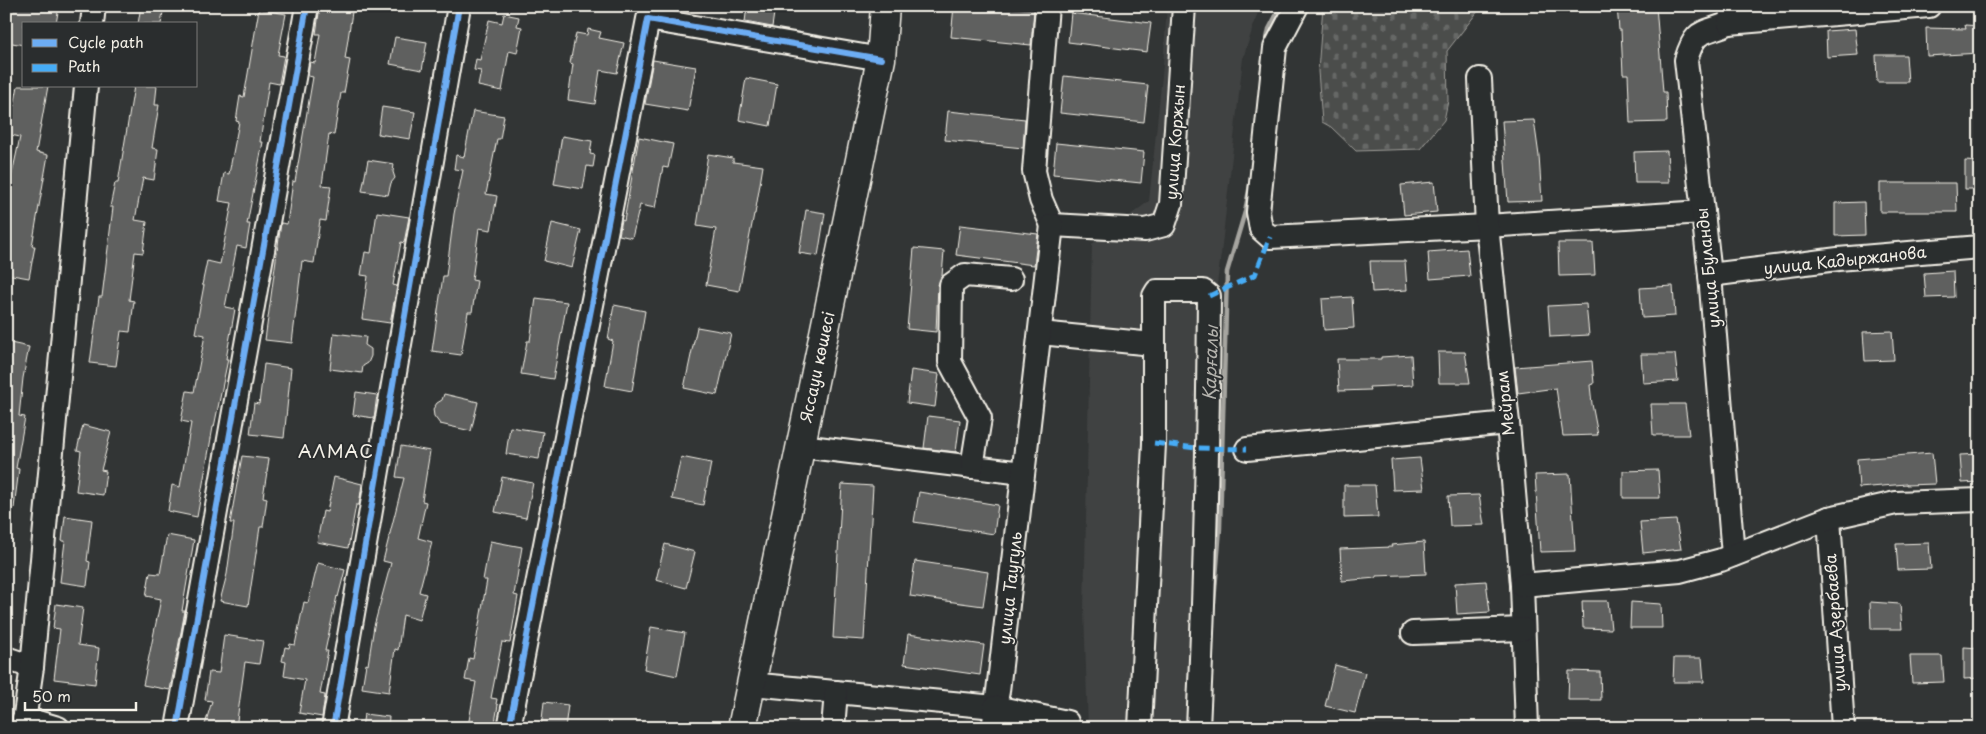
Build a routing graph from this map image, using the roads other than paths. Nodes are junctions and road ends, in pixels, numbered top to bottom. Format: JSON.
{"nodes":[{"id":1,"x":94,"y":6,"type":"edge"},
{"id":2,"x":308,"y":6,"type":"edge"},
{"id":3,"x":459,"y":6,"type":"edge"},
{"id":4,"x":885,"y":6,"type":"edge"},
{"id":5,"x":1047,"y":6,"type":"edge"},
{"id":6,"x":1184,"y":6,"type":"edge"},
{"id":7,"x":1297,"y":6,"type":"edge"},
{"id":8,"x":1929,"y":6,"type":"edge"},
{"id":9,"x":1731,"y":14,"type":"edge"},
{"id":10,"x":92,"y":22,"type":"edge"},
{"id":11,"x":881,"y":59,"type":"junction"},
{"id":12,"x":1480,"y":79,"type":"dead end"},
{"id":13,"x":86,"y":88,"type":"edge"},
{"id":14,"x":1703,"y":212,"type":"junction"},
{"id":15,"x":1052,"y":225,"type":"junction"},
{"id":16,"x":1487,"y":226,"type":"junction"},
{"id":17,"x":1980,"y":247,"type":"edge"},
{"id":18,"x":1710,"y":275,"type":"junction"},
{"id":19,"x":1011,"y":279,"type":"dead end"},
{"id":20,"x":1040,"y":332,"type":"junction"},
{"id":21,"x":1153,"y":344,"type":"junction"},
{"id":22,"x":1508,"y":423,"type":"junction"},
{"id":23,"x":800,"y":446,"type":"junction"},
{"id":24,"x":1247,"y":448,"type":"dead end"},
{"id":25,"x":972,"y":468,"type":"junction"},
{"id":26,"x":1023,"y":473,"type":"junction"},
{"id":27,"x":1980,"y":500,"type":"edge"},
{"id":28,"x":1829,"y":518,"type":"junction"},
{"id":29,"x":1733,"y":555,"type":"junction"},
{"id":30,"x":1522,"y":585,"type":"junction"},
{"id":31,"x":1523,"y":629,"type":"junction"},
{"id":32,"x":1413,"y":633,"type":"dead end"},
{"id":33,"x":6,"y":658,"type":"edge"},
{"id":34,"x":32,"y":667,"type":"junction"},
{"id":35,"x":751,"y":684,"type":"junction"},
{"id":36,"x":836,"y":692,"type":"junction"},
{"id":37,"x":994,"y":717,"type":"edge"},
{"id":38,"x":24,"y":723,"type":"edge"},
{"id":39,"x":1068,"y":725,"type":"edge"},
{"id":40,"x":58,"y":728,"type":"edge"},
{"id":41,"x":177,"y":728,"type":"edge"},
{"id":42,"x":333,"y":728,"type":"edge"},
{"id":43,"x":509,"y":728,"type":"edge"},
{"id":44,"x":742,"y":728,"type":"edge"},
{"id":45,"x":833,"y":728,"type":"edge"},
{"id":46,"x":1088,"y":728,"type":"edge"},
{"id":47,"x":1140,"y":728,"type":"edge"},
{"id":48,"x":1198,"y":728,"type":"edge"},
{"id":49,"x":1527,"y":728,"type":"edge"},
{"id":50,"x":1843,"y":728,"type":"edge"}],
"edges":[{"from":1,"to":10,"type":"street"},
{"from":2,"to":41,"type":"street"},
{"from":3,"to":42,"type":"street"},
{"from":4,"to":11,"type":"main road","name":"Яссауи көшесі"},
{"from":5,"to":15,"type":"street"},
{"from":6,"to":15,"type":"street","name":"улица Коржын"},
{"from":7,"to":16,"type":"street"},
{"from":8,"to":9,"type":"street","name":"улица Буланды"},
{"from":9,"to":14,"type":"street","name":"улица Буланды"},
{"from":11,"to":23,"type":"main road","name":"Яссауи көшесі"},
{"from":11,"to":43,"type":"street"},
{"from":12,"to":16,"type":"street","name":"Мейрам"},
{"from":13,"to":34,"type":"street"},
{"from":14,"to":16,"type":"street"},
{"from":14,"to":18,"type":"street","name":"улица Буланды"},
{"from":15,"to":20,"type":"street","name":"улица Таугуль"},
{"from":16,"to":22,"type":"street","name":"Мейрам"},
{"from":17,"to":18,"type":"street","name":"улица Кадыржанова"},
{"from":18,"to":29,"type":"street","name":"улица Буланды"},
{"from":19,"to":25,"type":"street"},
{"from":20,"to":21,"type":"street"},
{"from":20,"to":26,"type":"street","name":"улица Таугуль"},
{"from":21,"to":47,"type":"street"},
{"from":21,"to":48,"type":"street"},
{"from":22,"to":24,"type":"street"},
{"from":22,"to":30,"type":"street","name":"Мейрам"},
{"from":23,"to":25,"type":"street"},
{"from":23,"to":35,"type":"main road","name":"Яссауи көшесі"},
{"from":25,"to":26,"type":"street"},
{"from":26,"to":37,"type":"street","name":"улица Таугуль"},
{"from":27,"to":28,"type":"street"},
{"from":28,"to":29,"type":"street"},
{"from":28,"to":50,"type":"street","name":"улица Азербаева"},
{"from":29,"to":30,"type":"street"},
{"from":30,"to":31,"type":"street","name":"Мейрам"},
{"from":31,"to":32,"type":"street"},
{"from":31,"to":49,"type":"street","name":"Мейрам"},
{"from":33,"to":34,"type":"street"},
{"from":34,"to":38,"type":"street"},
{"from":35,"to":36,"type":"street"},
{"from":35,"to":44,"type":"main road","name":"Яссауи көшесі"},
{"from":36,"to":37,"type":"street"},
{"from":36,"to":45,"type":"street"},
{"from":37,"to":39,"type":"street"},
{"from":38,"to":40,"type":"street"},
{"from":39,"to":46,"type":"street"}]}
